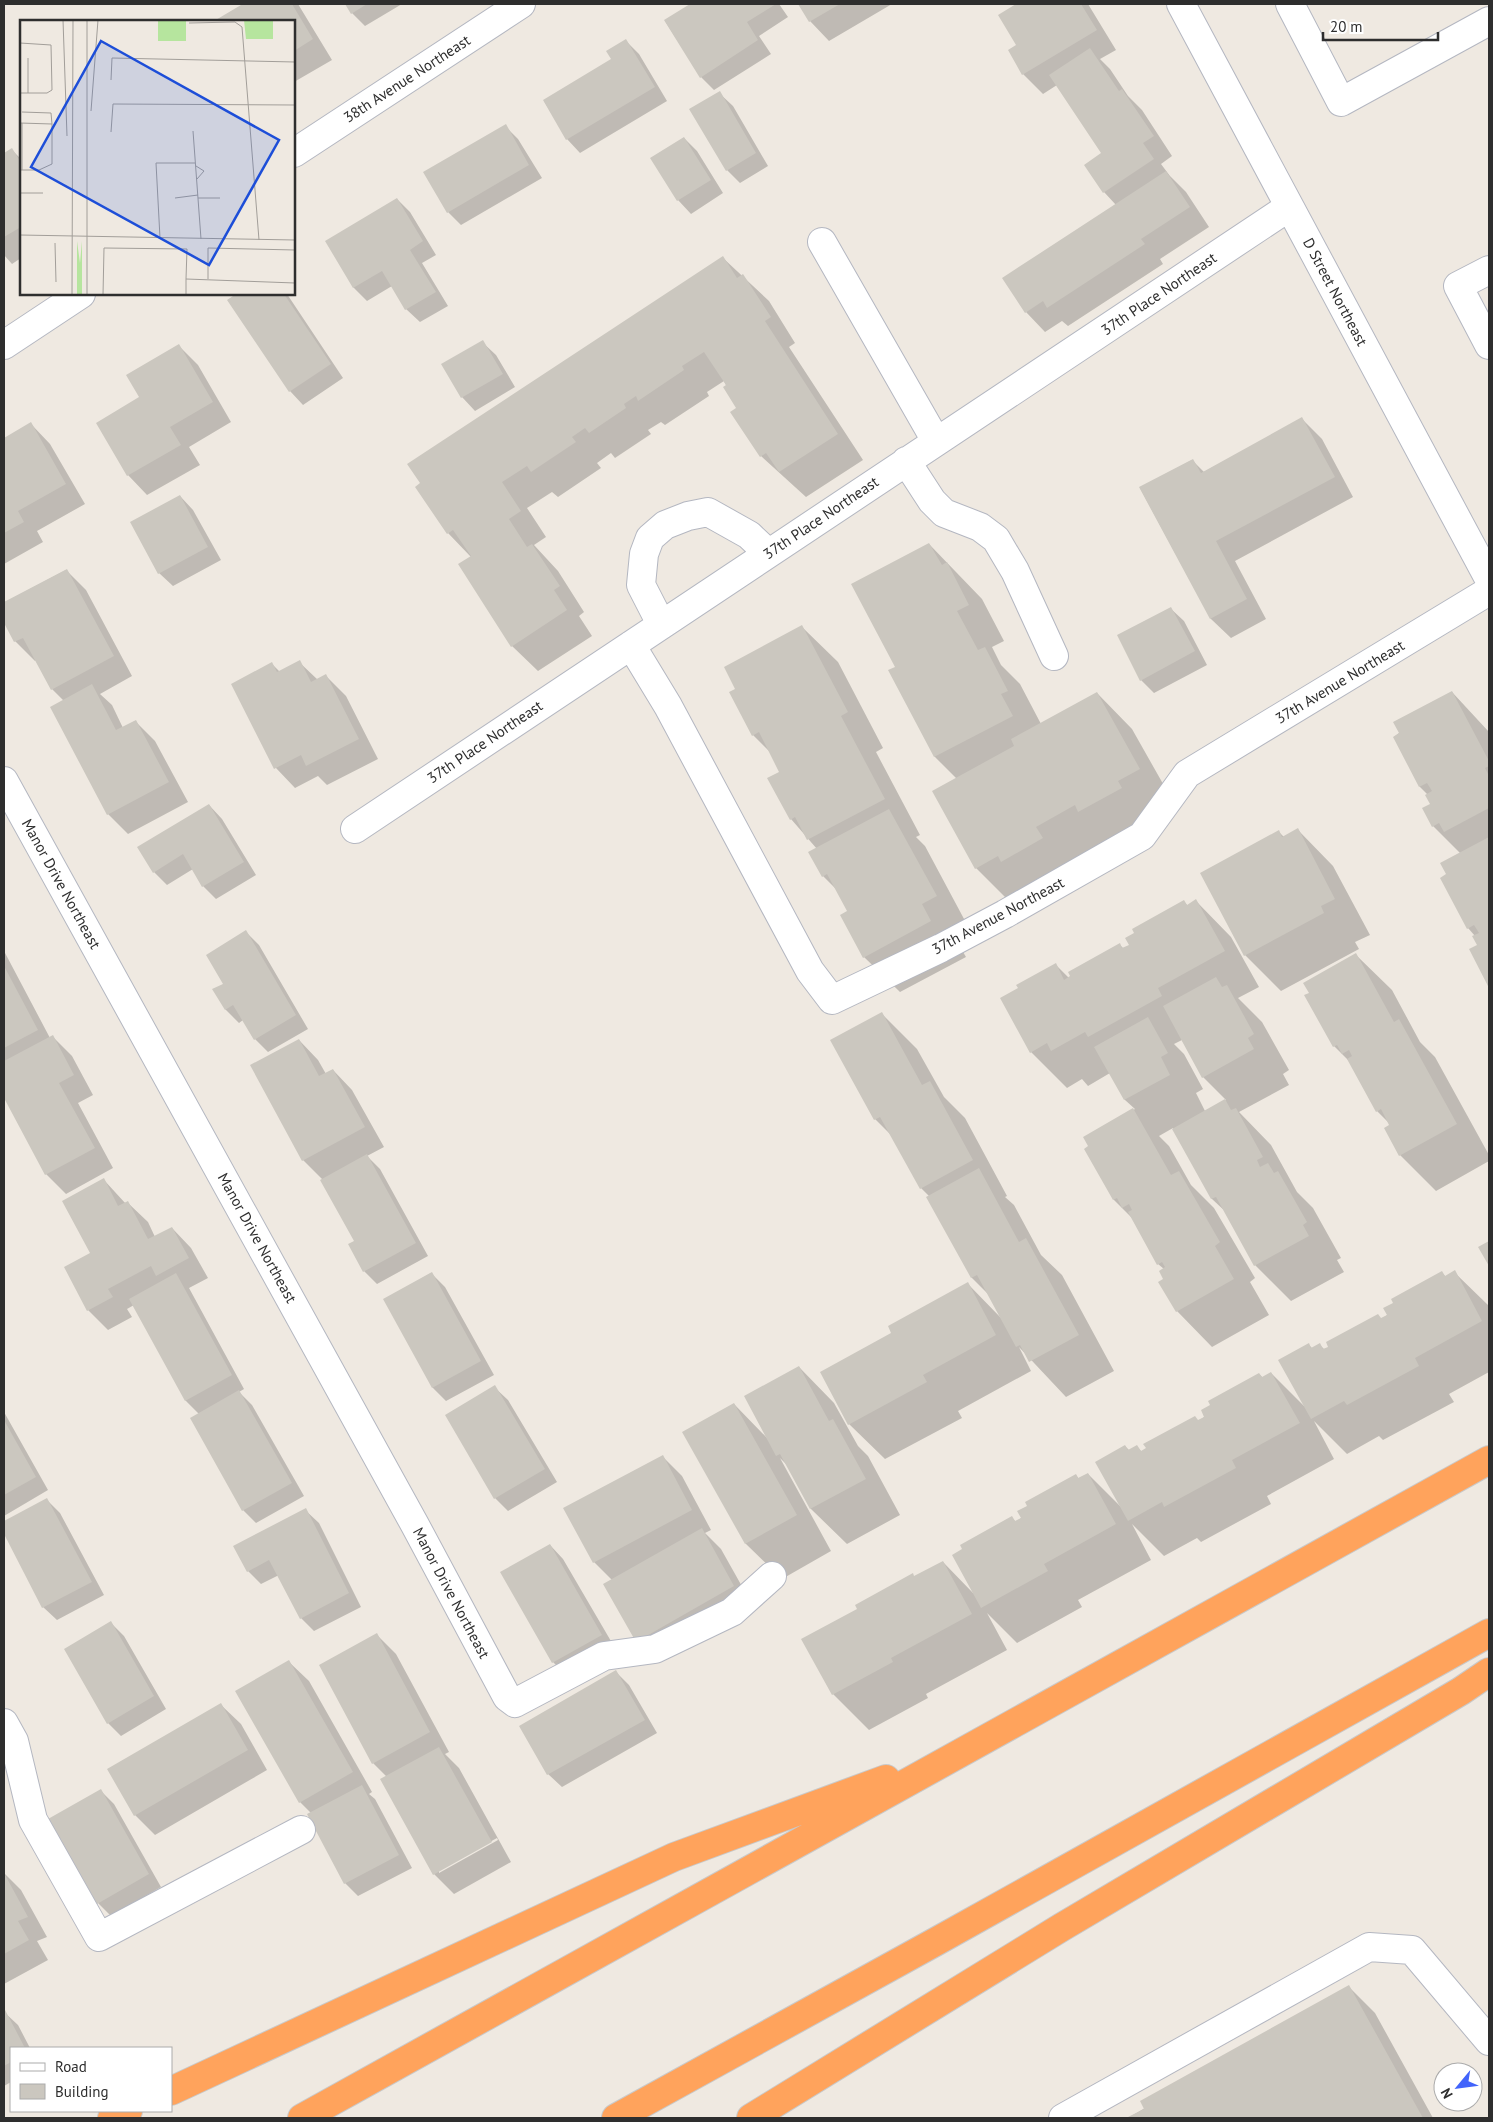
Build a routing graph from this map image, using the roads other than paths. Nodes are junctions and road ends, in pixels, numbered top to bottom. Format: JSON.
{"nodes":[{"id":1,"x":521,"y":4,"type":"edge"},
{"id":2,"x":1181,"y":4,"type":"edge"},
{"id":3,"x":1290,"y":4,"type":"edge"},
{"id":4,"x":1489,"y":20,"type":"edge"},
{"id":5,"x":295,"y":152,"type":"edge"},
{"id":6,"x":1289,"y":207,"type":"junction"},
{"id":7,"x":822,"y":242,"type":"dead end"},
{"id":8,"x":1489,"y":270,"type":"edge"},
{"id":9,"x":79,"y":295,"type":"edge"},
{"id":10,"x":4,"y":344,"type":"edge"},
{"id":11,"x":1489,"y":345,"type":"edge"},
{"id":12,"x":936,"y":441,"type":"junction"},
{"id":13,"x":906,"y":461,"type":"junction"},
{"id":14,"x":768,"y":554,"type":"junction"},
{"id":15,"x":1489,"y":579,"type":"edge"},
{"id":16,"x":1489,"y":591,"type":"edge"},
{"id":17,"x":661,"y":624,"type":"junction"},
{"id":18,"x":631,"y":645,"type":"junction"},
{"id":19,"x":1054,"y":656,"type":"dead end"},
{"id":20,"x":4,"y":781,"type":"edge"},
{"id":21,"x":355,"y":829,"type":"dead end"},
{"id":22,"x":1489,"y":1460,"type":"edge"},
{"id":23,"x":772,"y":1576,"type":"dead end"},
{"id":24,"x":1489,"y":1632,"type":"edge"},
{"id":25,"x":1489,"y":1672,"type":"edge"},
{"id":26,"x":4,"y":1723,"type":"edge"},
{"id":27,"x":971,"y":1748,"type":"junction"},
{"id":28,"x":301,"y":1830,"type":"dead end"},
{"id":29,"x":1489,"y":2041,"type":"edge"},
{"id":30,"x":172,"y":2091,"type":"edge"},
{"id":31,"x":126,"y":2112,"type":"edge"},
{"id":32,"x":112,"y":2118,"type":"edge"},
{"id":33,"x":302,"y":2118,"type":"edge"},
{"id":34,"x":616,"y":2118,"type":"edge"},
{"id":35,"x":750,"y":2118,"type":"edge"},
{"id":36,"x":1063,"y":2118,"type":"edge"}],
"edges":[{"from":1,"to":5,"type":"street","name":"38th Avenue Northeast"},
{"from":2,"to":6,"type":"street","name":"D Street Northeast"},
{"from":3,"to":4,"type":"street"},
{"from":6,"to":12,"type":"street","name":"37th Place Northeast"},
{"from":6,"to":15,"type":"street","name":"D Street Northeast"},
{"from":7,"to":12,"type":"street"},
{"from":8,"to":11,"type":"street"},
{"from":9,"to":10,"type":"street"},
{"from":12,"to":13,"type":"street","name":"37th Place Northeast"},
{"from":13,"to":14,"type":"street","name":"37th Place Northeast"},
{"from":13,"to":19,"type":"street"},
{"from":14,"to":17,"type":"street","name":"37th Place Northeast"},
{"from":14,"to":17,"type":"street"},
{"from":16,"to":18,"type":"street","name":"37th Avenue Northeast"},
{"from":17,"to":18,"type":"street","name":"37th Place Northeast"},
{"from":18,"to":21,"type":"street","name":"37th Place Northeast"},
{"from":20,"to":23,"type":"street","name":"Manor Drive Northeast"},
{"from":22,"to":27,"type":"highway"},
{"from":24,"to":34,"type":"highway"},
{"from":25,"to":35,"type":"highway"},
{"from":26,"to":28,"type":"street"},
{"from":27,"to":30,"type":"highway"},
{"from":27,"to":33,"type":"highway"},
{"from":29,"to":36,"type":"street"},
{"from":31,"to":32,"type":"highway"}]}
